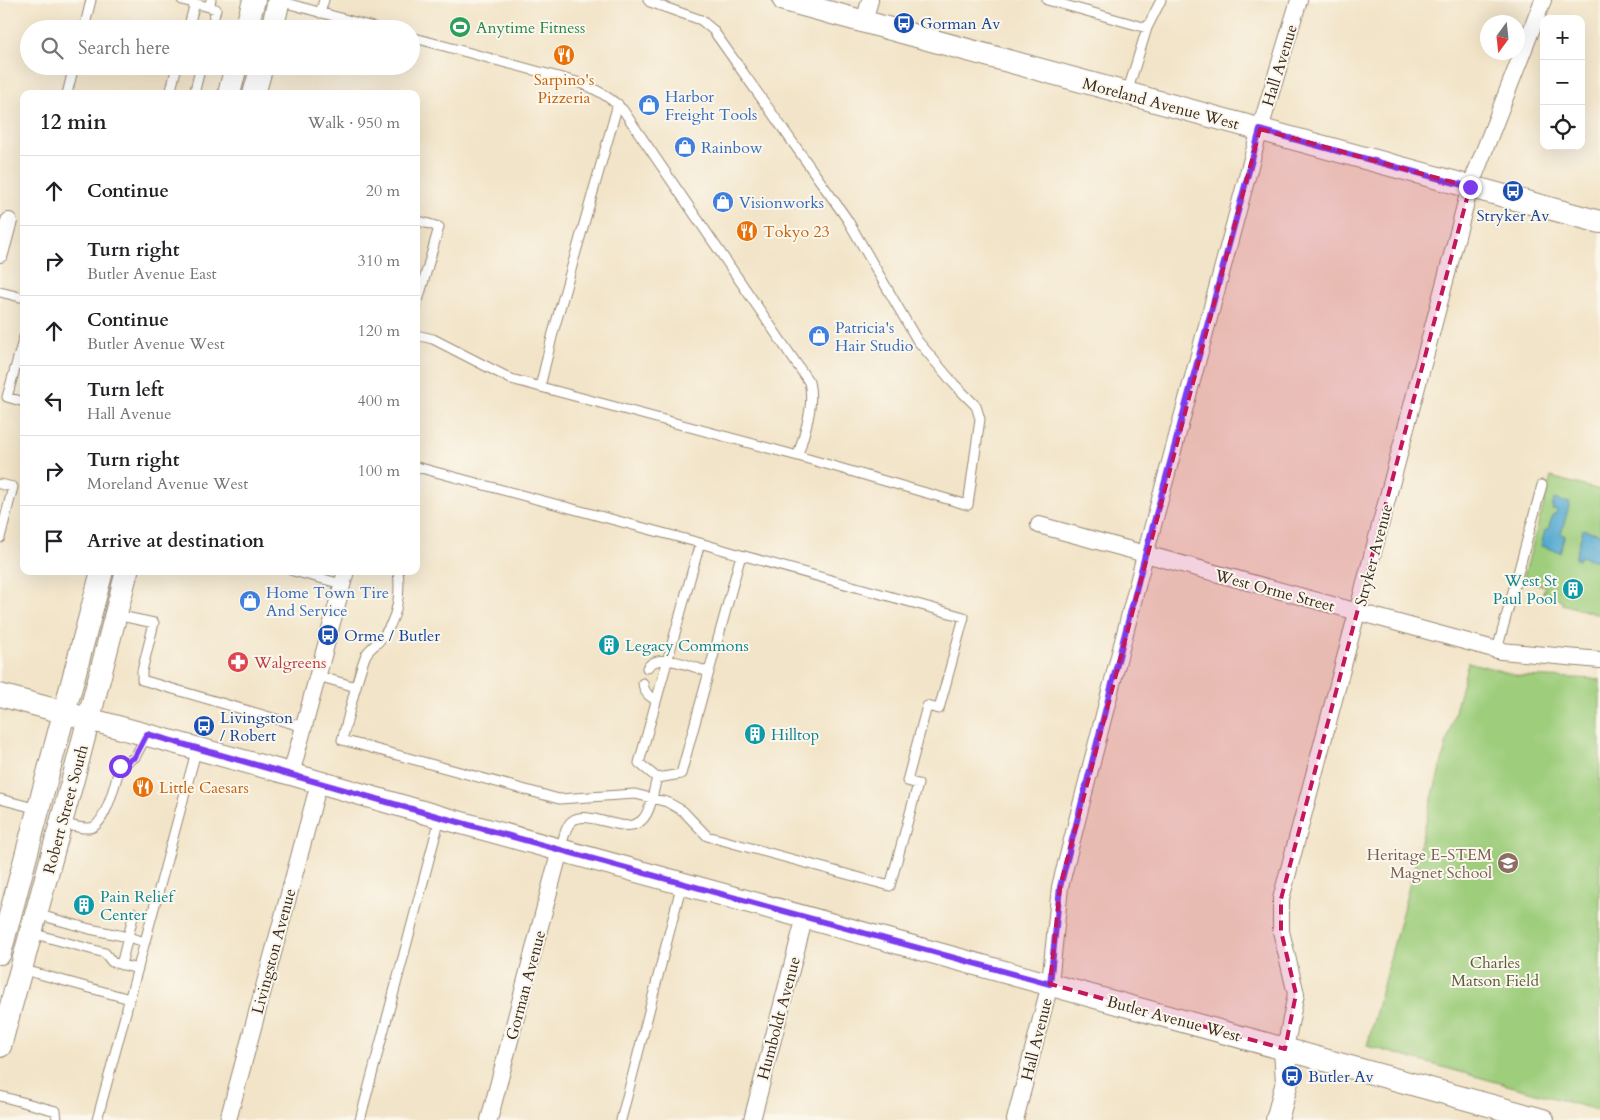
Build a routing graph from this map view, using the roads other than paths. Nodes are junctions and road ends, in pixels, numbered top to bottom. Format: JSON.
{"nodes":[{"id":1,"x":91,"y":0,"type":"edge"},
{"id":2,"x":182,"y":0,"type":"edge"},
{"id":3,"x":254,"y":0,"type":"edge"},
{"id":4,"x":324,"y":0,"type":"edge"},
{"id":5,"x":648,"y":0,"type":"edge"},
{"id":6,"x":784,"y":0,"type":"edge"},
{"id":7,"x":870,"y":0,"type":"edge"},
{"id":8,"x":1047,"y":0,"type":"edge"},
{"id":9,"x":1161,"y":0,"type":"edge"},
{"id":10,"x":1299,"y":0,"type":"edge"},
{"id":11,"x":1543,"y":0,"type":"edge"},
{"id":12,"x":279,"y":1,"type":"edge"},
{"id":13,"x":194,"y":4,"type":"junction"},
{"id":14,"x":212,"y":5,"type":"edge"},
{"id":15,"x":320,"y":12,"type":"junction"},
{"id":16,"x":86,"y":20,"type":"edge"},
{"id":17,"x":190,"y":20,"type":"edge"},
{"id":18,"x":211,"y":20,"type":"edge"},
{"id":19,"x":248,"y":20,"type":"edge"},
{"id":20,"x":274,"y":20,"type":"edge"},
{"id":21,"x":348,"y":20,"type":"edge"},
{"id":22,"x":864,"y":22,"type":"junction"},
{"id":23,"x":1147,"y":28,"type":"junction"},
{"id":24,"x":420,"y":39,"type":"edge"},
{"id":25,"x":72,"y":75,"type":"edge"},
{"id":26,"x":175,"y":75,"type":"edge"},
{"id":27,"x":199,"y":75,"type":"edge"},
{"id":28,"x":234,"y":75,"type":"edge"},
{"id":29,"x":259,"y":75,"type":"edge"},
{"id":30,"x":68,"y":90,"type":"edge"},
{"id":31,"x":171,"y":90,"type":"edge"},
{"id":32,"x":195,"y":90,"type":"edge"},
{"id":33,"x":230,"y":90,"type":"edge"},
{"id":34,"x":255,"y":90,"type":"edge"},
{"id":35,"x":1127,"y":93,"type":"junction"},
{"id":36,"x":618,"y":104,"type":"junction"},
{"id":37,"x":1260,"y":130,"type":"junction"},
{"id":38,"x":1470,"y":187,"type":"junction"},
{"id":39,"x":11,"y":221,"type":"edge"},
{"id":40,"x":420,"y":221,"type":"edge"},
{"id":41,"x":1600,"y":222,"type":"edge"},
{"id":42,"x":0,"y":254,"type":"edge"},
{"id":43,"x":0,"y":292,"type":"edge"},
{"id":44,"x":420,"y":294,"type":"edge"},
{"id":45,"x":20,"y":297,"type":"edge"},
{"id":46,"x":420,"y":336,"type":"edge"},
{"id":47,"x":20,"y":349,"type":"edge"},
{"id":48,"x":540,"y":387,"type":"junction"},
{"id":49,"x":4,"y":396,"type":"edge"},
{"id":50,"x":20,"y":401,"type":"edge"},
{"id":51,"x":798,"y":456,"type":"junction"},
{"id":52,"x":420,"y":469,"type":"edge"},
{"id":53,"x":0,"y":484,"type":"edge"},
{"id":54,"x":1542,"y":485,"type":"dead end"},
{"id":55,"x":1039,"y":525,"type":"dead end"},
{"id":56,"x":0,"y":538,"type":"edge"},
{"id":57,"x":700,"y":543,"type":"junction"},
{"id":58,"x":741,"y":555,"type":"junction"},
{"id":59,"x":1145,"y":555,"type":"junction"},
{"id":60,"x":101,"y":575,"type":"edge"},
{"id":61,"x":125,"y":575,"type":"edge"},
{"id":62,"x":322,"y":575,"type":"edge"},
{"id":63,"x":398,"y":575,"type":"edge"},
{"id":64,"x":344,"y":578,"type":"edge"},
{"id":65,"x":1358,"y":612,"type":"junction"},
{"id":66,"x":116,"y":614,"type":"junction"},
{"id":67,"x":1497,"y":650,"type":"junction"},
{"id":68,"x":667,"y":660,"type":"junction"},
{"id":69,"x":1600,"y":660,"type":"edge"},
{"id":70,"x":647,"y":668,"type":"dead end"},
{"id":71,"x":709,"y":672,"type":"junction"},
{"id":72,"x":318,"y":676,"type":"junction"},
{"id":73,"x":643,"y":683,"type":"dead end"},
{"id":74,"x":356,"y":687,"type":"junction"},
{"id":75,"x":0,"y":695,"type":"edge"},
{"id":76,"x":656,"y":700,"type":"junction"},
{"id":77,"x":64,"y":712,"type":"junction"},
{"id":78,"x":89,"y":718,"type":"junction"},
{"id":79,"x":304,"y":727,"type":"junction"},
{"id":80,"x":147,"y":734,"type":"junction"},
{"id":81,"x":197,"y":748,"type":"junction"},
{"id":82,"x":291,"y":774,"type":"junction"},
{"id":83,"x":657,"y":778,"type":"junction"},
{"id":84,"x":319,"y":782,"type":"junction"},
{"id":85,"x":651,"y":798,"type":"junction"},
{"id":86,"x":0,"y":799,"type":"edge"},
{"id":87,"x":38,"y":809,"type":"junction"},
{"id":88,"x":440,"y":817,"type":"junction"},
{"id":89,"x":61,"y":823,"type":"junction"},
{"id":90,"x":560,"y":850,"type":"junction"},
{"id":91,"x":682,"y":883,"type":"junction"},
{"id":92,"x":134,"y":913,"type":"dead end"},
{"id":93,"x":805,"y":916,"type":"junction"},
{"id":94,"x":34,"y":924,"type":"junction"},
{"id":95,"x":4,"y":926,"type":"edge"},
{"id":96,"x":128,"y":937,"type":"junction"},
{"id":97,"x":145,"y":942,"type":"junction"},
{"id":98,"x":0,"y":954,"type":"edge"},
{"id":99,"x":121,"y":964,"type":"junction"},
{"id":100,"x":21,"y":969,"type":"junction"},
{"id":101,"x":138,"y":969,"type":"junction"},
{"id":102,"x":1050,"y":984,"type":"junction"},
{"id":103,"x":130,"y":999,"type":"junction"},
{"id":104,"x":0,"y":1046,"type":"edge"},
{"id":105,"x":1285,"y":1049,"type":"junction"},
{"id":106,"x":0,"y":1096,"type":"edge"},
{"id":107,"x":57,"y":1120,"type":"edge"},
{"id":108,"x":97,"y":1120,"type":"edge"},
{"id":109,"x":228,"y":1120,"type":"edge"},
{"id":110,"x":360,"y":1120,"type":"edge"},
{"id":111,"x":489,"y":1120,"type":"edge"},
{"id":112,"x":621,"y":1120,"type":"edge"},
{"id":113,"x":752,"y":1120,"type":"edge"},
{"id":114,"x":1015,"y":1120,"type":"edge"},
{"id":115,"x":1277,"y":1120,"type":"edge"},
{"id":116,"x":1543,"y":1120,"type":"edge"}],
"edges":[{"from":1,"to":16,"type":"lane"},
{"from":2,"to":13,"type":"lane"},
{"from":3,"to":19,"type":"street"},
{"from":4,"to":15,"type":"lane"},
{"from":5,"to":51,"type":"lane"},
{"from":6,"to":22,"type":"street","name":"Moreland Avenue West"},
{"from":7,"to":22,"type":"street"},
{"from":8,"to":23,"type":"lane"},
{"from":9,"to":23,"type":"lane"},
{"from":10,"to":37,"type":"street","name":"Hall Avenue"},
{"from":11,"to":38,"type":"street","name":"Stryker Avenue"},
{"from":12,"to":15,"type":"lane"},
{"from":12,"to":20,"type":"street"},
{"from":13,"to":14,"type":"lane"},
{"from":13,"to":17,"type":"lane"},
{"from":14,"to":18,"type":"lane"},
{"from":15,"to":21,"type":"lane"},
{"from":22,"to":35,"type":"street","name":"Moreland Avenue West"},
{"from":23,"to":35,"type":"lane"},
{"from":24,"to":36,"type":"lane"},
{"from":25,"to":30,"type":"lane"},
{"from":26,"to":31,"type":"lane"},
{"from":27,"to":32,"type":"lane"},
{"from":28,"to":33,"type":"street"},
{"from":29,"to":34,"type":"street"},
{"from":35,"to":37,"type":"street","name":"Moreland Avenue West"},
{"from":36,"to":48,"type":"lane"},
{"from":36,"to":51,"type":"lane"},
{"from":37,"to":38,"type":"street","name":"Moreland Avenue West"},
{"from":37,"to":59,"type":"street","name":"Hall Avenue"},
{"from":38,"to":41,"type":"street","name":"Moreland Avenue West"},
{"from":38,"to":65,"type":"street","name":"Stryker Avenue"},
{"from":39,"to":42,"type":"street"},
{"from":40,"to":44,"type":"lane"},
{"from":43,"to":45,"type":"lane"},
{"from":46,"to":48,"type":"lane"},
{"from":47,"to":49,"type":"lane"},
{"from":48,"to":51,"type":"lane"},
{"from":49,"to":50,"type":"lane"},
{"from":52,"to":57,"type":"lane"},
{"from":53,"to":56,"type":"lane"},
{"from":54,"to":67,"type":"lane"},
{"from":55,"to":59,"type":"street","name":"West Orme Street"},
{"from":57,"to":58,"type":"lane"},
{"from":57,"to":68,"type":"lane"},
{"from":58,"to":71,"type":"lane"},
{"from":58,"to":85,"type":"lane"},
{"from":59,"to":65,"type":"street","name":"West Orme Street"},
{"from":59,"to":102,"type":"street","name":"Hall Avenue"},
{"from":60,"to":77,"type":"street","name":"Robert Street South"},
{"from":61,"to":66,"type":"street","name":"Robert Street South"},
{"from":62,"to":64,"type":"lane"},
{"from":63,"to":74,"type":"lane"},
{"from":64,"to":72,"type":"street"},
{"from":65,"to":67,"type":"street","name":"West Orme Street"},
{"from":65,"to":105,"type":"street","name":"Stryker Avenue"},
{"from":66,"to":78,"type":"street","name":"Robert Street South"},
{"from":66,"to":79,"type":"lane"},
{"from":67,"to":69,"type":"street","name":"West Orme Street"},
{"from":68,"to":70,"type":"lane"},
{"from":68,"to":71,"type":"lane"},
{"from":68,"to":76,"type":"lane"},
{"from":71,"to":83,"type":"lane"},
{"from":72,"to":74,"type":"lane"},
{"from":72,"to":79,"type":"street"},
{"from":73,"to":76,"type":"lane"},
{"from":74,"to":85,"type":"lane"},
{"from":75,"to":77,"type":"street","name":"Butler Avenue West"},
{"from":76,"to":83,"type":"lane"},
{"from":77,"to":78,"type":"street","name":"Butler Avenue West"},
{"from":77,"to":87,"type":"street","name":"Robert Street South"},
{"from":78,"to":80,"type":"street","name":"Butler Avenue West"},
{"from":78,"to":89,"type":"street","name":"Robert Street South"},
{"from":79,"to":82,"type":"street"},
{"from":80,"to":81,"type":"street","name":"Butler Avenue West"},
{"from":80,"to":89,"type":"lane"},
{"from":81,"to":82,"type":"street","name":"Butler Avenue West"},
{"from":81,"to":97,"type":"lane"},
{"from":82,"to":84,"type":"street","name":"Butler Avenue West"},
{"from":83,"to":85,"type":"lane"},
{"from":84,"to":88,"type":"street","name":"Butler Avenue West"},
{"from":84,"to":109,"type":"street","name":"Livingston Avenue"},
{"from":85,"to":90,"type":"lane"},
{"from":86,"to":87,"type":"lane"},
{"from":87,"to":95,"type":"street","name":"Robert Street South"},
{"from":88,"to":90,"type":"street","name":"Butler Avenue West"},
{"from":88,"to":110,"type":"lane"},
{"from":89,"to":94,"type":"street","name":"Robert Street South"},
{"from":90,"to":91,"type":"street","name":"Butler Avenue West"},
{"from":90,"to":111,"type":"street","name":"Gorman Avenue"},
{"from":91,"to":93,"type":"street","name":"Butler Avenue West"},
{"from":91,"to":112,"type":"lane"},
{"from":92,"to":96,"type":"lane"},
{"from":93,"to":102,"type":"street","name":"Butler Avenue West"},
{"from":93,"to":113,"type":"street","name":"Humboldt Avenue"},
{"from":94,"to":96,"type":"lane"},
{"from":94,"to":99,"type":"lane"},
{"from":94,"to":100,"type":"street","name":"Robert Street South"},
{"from":95,"to":98,"type":"street","name":"Robert Street South"},
{"from":96,"to":97,"type":"lane"},
{"from":96,"to":99,"type":"lane"},
{"from":97,"to":101,"type":"lane"},
{"from":99,"to":101,"type":"lane"},
{"from":100,"to":103,"type":"lane"},
{"from":100,"to":104,"type":"street","name":"Robert Street South"},
{"from":101,"to":103,"type":"lane"},
{"from":102,"to":105,"type":"street","name":"Butler Avenue West"},
{"from":102,"to":114,"type":"street","name":"Hall Avenue"},
{"from":103,"to":108,"type":"lane"},
{"from":105,"to":115,"type":"street","name":"Stryker Avenue"},
{"from":105,"to":116,"type":"street","name":"Butler Avenue West"},
{"from":106,"to":107,"type":"lane"}]}
